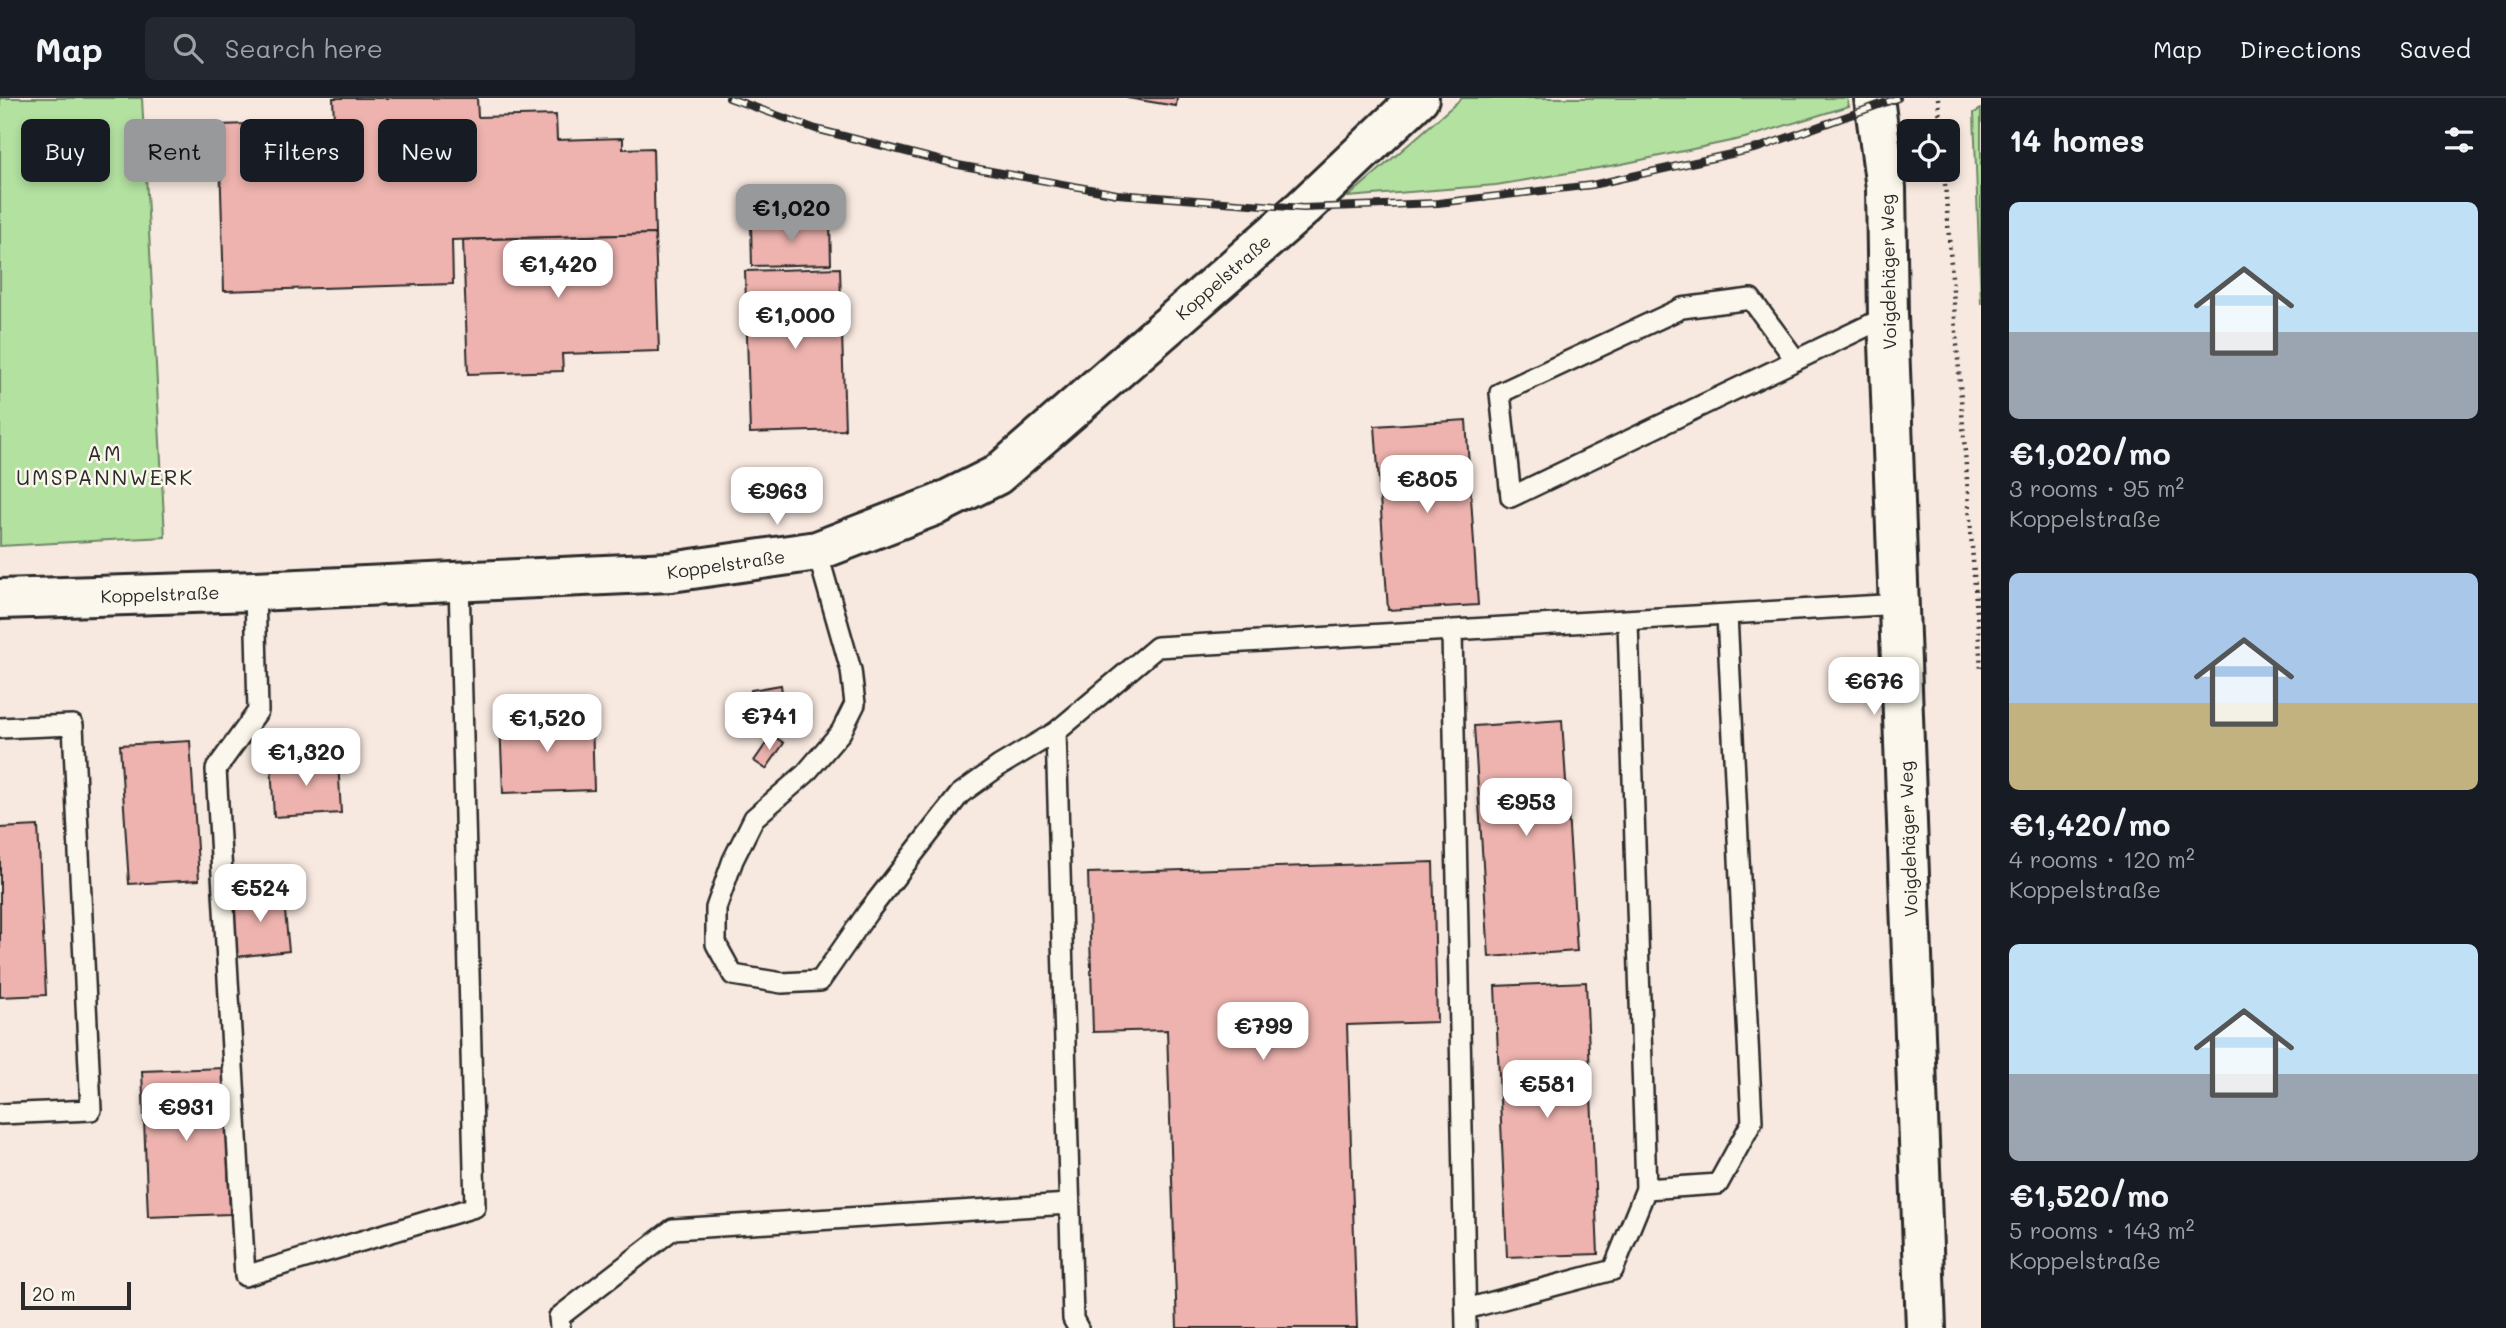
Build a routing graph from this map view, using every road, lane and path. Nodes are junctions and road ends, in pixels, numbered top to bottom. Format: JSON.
{"nodes":[{"id":1,"x":1419,"y":98,"type":"edge"},
{"id":2,"x":1874,"y":98,"type":"edge"},
{"id":3,"x":1938,"y":98,"type":"edge"},
{"id":4,"x":1940,"y":119,"type":"edge"},
{"id":5,"x":1945,"y":182,"type":"edge"},
{"id":6,"x":1888,"y":316,"type":"junction"},
{"id":7,"x":1795,"y":359,"type":"junction"},
{"id":8,"x":817,"y":551,"type":"junction"},
{"id":9,"x":459,"y":581,"type":"junction"},
{"id":10,"x":255,"y":592,"type":"junction"},
{"id":11,"x":0,"y":599,"type":"edge"},
{"id":12,"x":1900,"y":604,"type":"junction"},
{"id":13,"x":1727,"y":615,"type":"junction"},
{"id":14,"x":1628,"y":622,"type":"junction"},
{"id":15,"x":1452,"y":632,"type":"junction"},
{"id":16,"x":1981,"y":668,"type":"edge"},
{"id":17,"x":0,"y":729,"type":"edge"},
{"id":18,"x":1056,"y":732,"type":"junction"},
{"id":19,"x":0,"y":1114,"type":"edge"},
{"id":20,"x":1646,"y":1189,"type":"junction"},
{"id":21,"x":1069,"y":1204,"type":"junction"},
{"id":22,"x":1466,"y":1319,"type":"edge"},
{"id":23,"x":560,"y":1328,"type":"edge"},
{"id":24,"x":1078,"y":1328,"type":"edge"},
{"id":25,"x":1926,"y":1328,"type":"edge"}],
"edges":[{"from":1,"to":8,"type":"street","name":"Koppelstraße"},
{"from":2,"to":6,"type":"street","name":"Voigdehäger Weg"},
{"from":3,"to":4,"type":"path"},
{"from":5,"to":16,"type":"path"},
{"from":6,"to":7,"type":"lane"},
{"from":6,"to":12,"type":"street","name":"Voigdehäger Weg"},
{"from":7,"to":7,"type":"lane"},
{"from":8,"to":9,"type":"street","name":"Koppelstraße"},
{"from":8,"to":18,"type":"lane"},
{"from":9,"to":10,"type":"street","name":"Koppelstraße"},
{"from":9,"to":10,"type":"lane"},
{"from":10,"to":11,"type":"street","name":"Koppelstraße"},
{"from":12,"to":13,"type":"lane"},
{"from":12,"to":25,"type":"street","name":"Voigdehäger Weg"},
{"from":13,"to":14,"type":"lane"},
{"from":13,"to":20,"type":"lane"},
{"from":14,"to":15,"type":"lane"},
{"from":14,"to":20,"type":"lane"},
{"from":15,"to":18,"type":"lane"},
{"from":15,"to":22,"type":"lane"},
{"from":17,"to":19,"type":"lane"},
{"from":18,"to":21,"type":"lane"},
{"from":20,"to":22,"type":"lane"},
{"from":21,"to":23,"type":"lane"},
{"from":21,"to":24,"type":"lane"}]}
